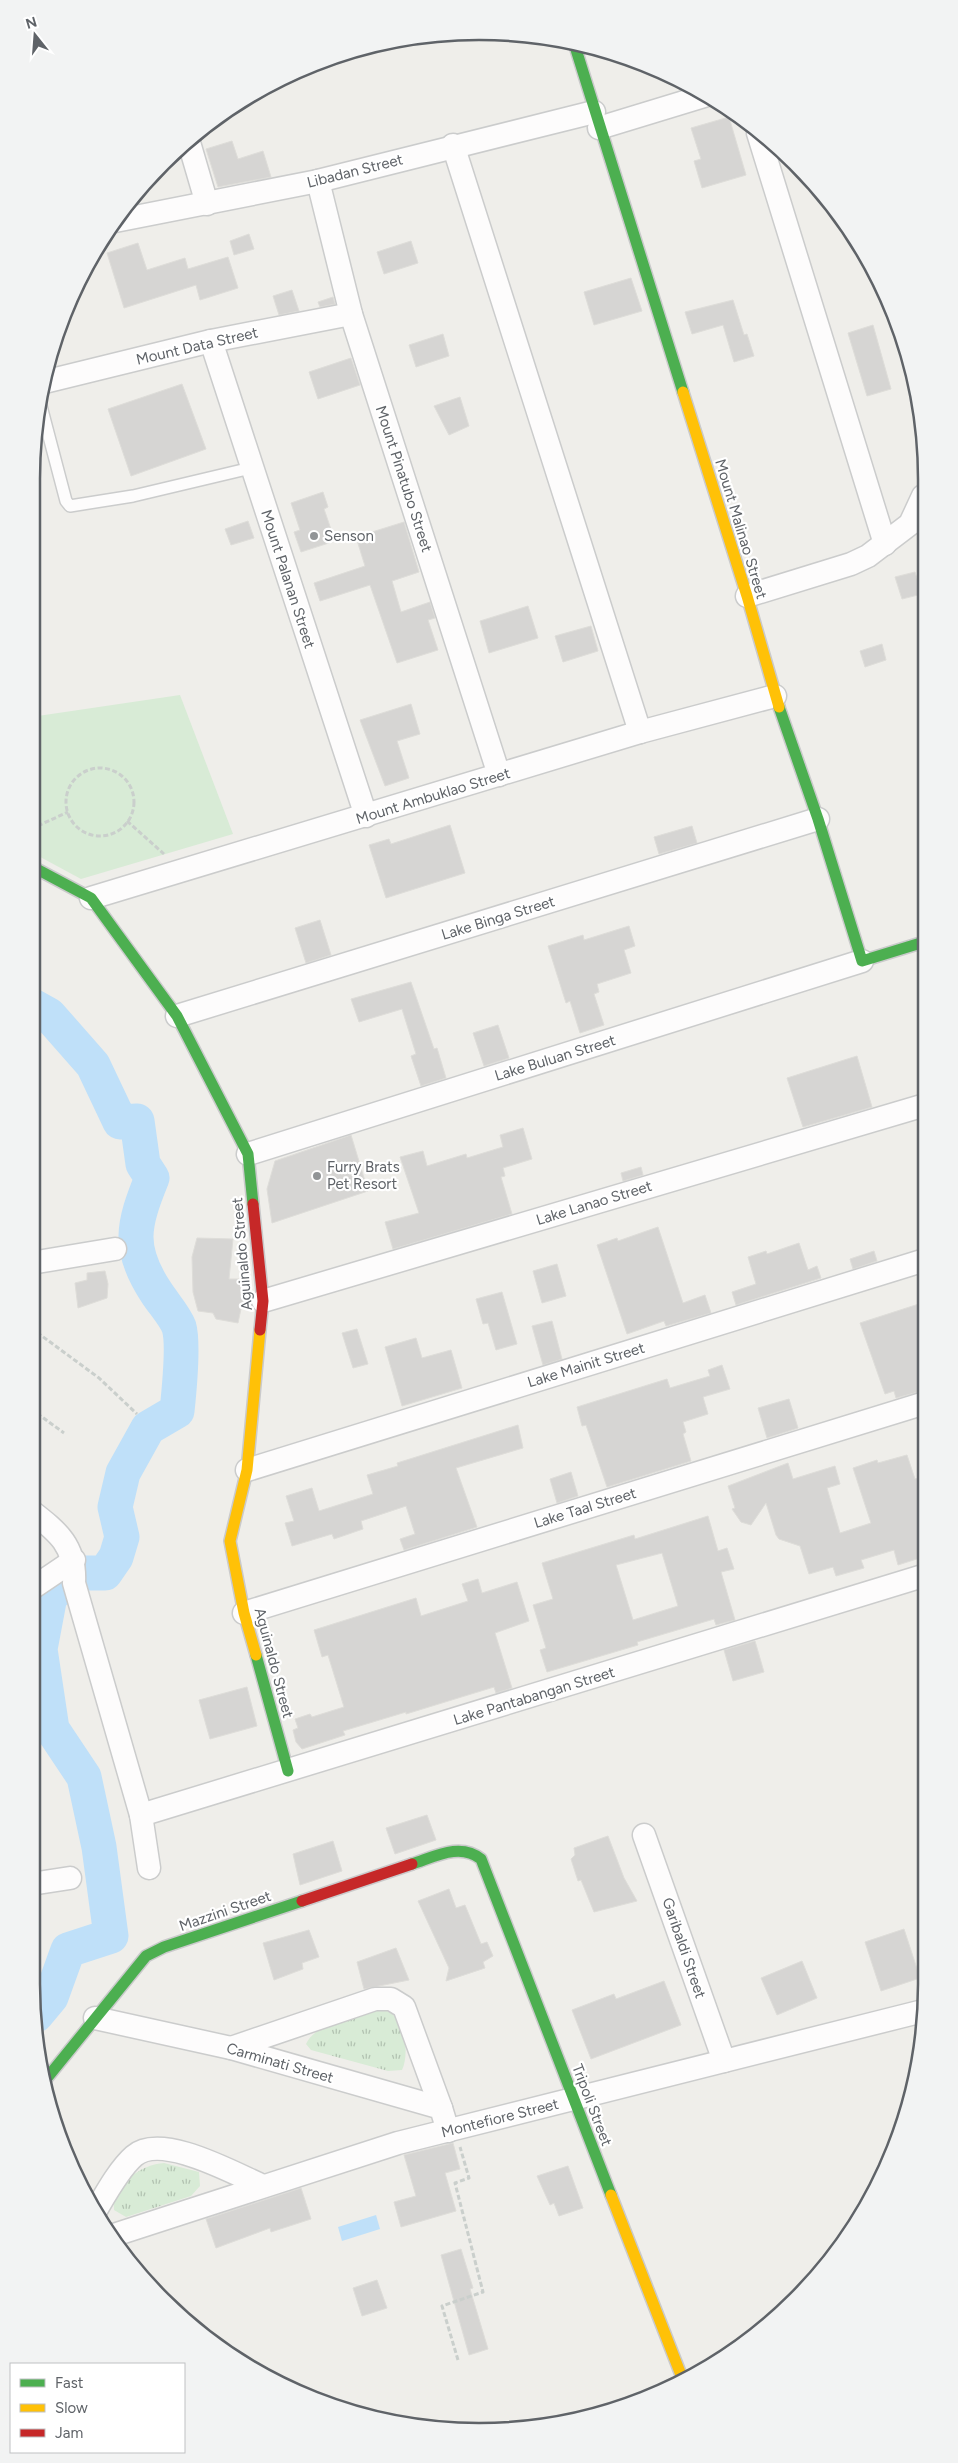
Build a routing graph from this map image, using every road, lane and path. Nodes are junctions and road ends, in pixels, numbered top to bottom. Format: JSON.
{"nodes":[{"id":1,"x":576,"y":51,"type":"edge"},
{"id":2,"x":696,"y":98,"type":"edge"},
{"id":3,"x":596,"y":120,"type":"junction"},
{"id":4,"x":761,"y":143,"type":"edge"},
{"id":5,"x":454,"y":146,"type":"junction"},
{"id":6,"x":191,"y":148,"type":"edge"},
{"id":7,"x":318,"y":181,"type":"junction"},
{"id":8,"x":207,"y":204,"type":"junction"},
{"id":9,"x":126,"y":219,"type":"edge"},
{"id":10,"x":351,"y":314,"type":"junction"},
{"id":11,"x":211,"y":341,"type":"junction"},
{"id":12,"x":51,"y":380,"type":"edge"},
{"id":13,"x":44,"y":419,"type":"edge"},
{"id":14,"x":251,"y":468,"type":"junction"},
{"id":15,"x":918,"y":507,"type":"edge"},
{"id":16,"x":885,"y":544,"type":"junction"},
{"id":17,"x":747,"y":596,"type":"junction"},
{"id":18,"x":775,"y":696,"type":"junction"},
{"id":19,"x":640,"y":732,"type":"junction"},
{"id":20,"x":499,"y":775,"type":"junction"},
{"id":21,"x":68,"y":812,"type":"junction"},
{"id":22,"x":366,"y":816,"type":"junction"},
{"id":23,"x":818,"y":819,"type":"junction"},
{"id":24,"x":127,"y":821,"type":"junction"},
{"id":25,"x":40,"y":825,"type":"edge"},
{"id":26,"x":40,"y":871,"type":"edge"},
{"id":27,"x":182,"y":871,"type":"junction"},
{"id":28,"x":91,"y":898,"type":"junction"},
{"id":29,"x":918,"y":944,"type":"edge"},
{"id":30,"x":862,"y":961,"type":"junction"},
{"id":31,"x":177,"y":1016,"type":"junction"},
{"id":32,"x":918,"y":1107,"type":"edge"},
{"id":33,"x":248,"y":1154,"type":"junction"},
{"id":34,"x":115,"y":1249,"type":"dead end"},
{"id":35,"x":40,"y":1262,"type":"edge"},
{"id":36,"x":918,"y":1262,"type":"edge"},
{"id":37,"x":263,"y":1301,"type":"junction"},
{"id":38,"x":40,"y":1335,"type":"edge"},
{"id":39,"x":918,"y":1405,"type":"edge"},
{"id":40,"x":137,"y":1414,"type":"dead end"},
{"id":41,"x":40,"y":1415,"type":"edge"},
{"id":42,"x":64,"y":1432,"type":"dead end"},
{"id":43,"x":247,"y":1470,"type":"junction"},
{"id":44,"x":40,"y":1518,"type":"edge"},
{"id":45,"x":74,"y":1570,"type":"junction"},
{"id":46,"x":918,"y":1576,"type":"edge"},
{"id":47,"x":40,"y":1585,"type":"edge"},
{"id":48,"x":244,"y":1613,"type":"junction"},
{"id":49,"x":288,"y":1771,"type":"junction"},
{"id":50,"x":141,"y":1815,"type":"junction"},
{"id":51,"x":644,"y":1835,"type":"dead end"},
{"id":52,"x":464,"y":1849,"type":"joint"},
{"id":53,"x":149,"y":1868,"type":"dead end"},
{"id":54,"x":70,"y":1878,"type":"dead end"},
{"id":55,"x":40,"y":1883,"type":"edge"},
{"id":56,"x":917,"y":2013,"type":"edge"},
{"id":57,"x":94,"y":2018,"type":"junction"},
{"id":58,"x":232,"y":2048,"type":"junction"},
{"id":59,"x":724,"y":2061,"type":"junction"},
{"id":60,"x":49,"y":2075,"type":"edge"},
{"id":61,"x":573,"y":2100,"type":"junction"},
{"id":62,"x":441,"y":2108,"type":"junction"},
{"id":63,"x":452,"y":2130,"type":"junction"},
{"id":64,"x":264,"y":2186,"type":"junction"},
{"id":65,"x":99,"y":2205,"type":"edge"},
{"id":66,"x":118,"y":2234,"type":"edge"},
{"id":67,"x":458,"y":2360,"type":"dead end"},
{"id":68,"x":681,"y":2374,"type":"edge"}],
"edges":[{"from":1,"to":3,"type":"street","name":"Mount Malinao Street"},
{"from":2,"to":3,"type":"street","name":"Libadan Street"},
{"from":3,"to":5,"type":"street","name":"Libadan Street"},
{"from":3,"to":17,"type":"street","name":"Mount Malinao Street"},
{"from":4,"to":16,"type":"street"},
{"from":5,"to":7,"type":"street","name":"Libadan Street"},
{"from":5,"to":19,"type":"street"},
{"from":6,"to":8,"type":"street"},
{"from":7,"to":8,"type":"street","name":"Libadan Street"},
{"from":7,"to":10,"type":"street","name":"Mount Pinatubo Street"},
{"from":8,"to":9,"type":"street","name":"Libadan Street"},
{"from":10,"to":11,"type":"street","name":"Mount Data Street"},
{"from":10,"to":20,"type":"street","name":"Mount Pinatubo Street"},
{"from":11,"to":12,"type":"street","name":"Mount Data Street"},
{"from":11,"to":14,"type":"street","name":"Mount Palanan Street"},
{"from":13,"to":14,"type":"lane"},
{"from":14,"to":22,"type":"street","name":"Mount Palanan Street"},
{"from":15,"to":16,"type":"street"},
{"from":16,"to":17,"type":"street"},
{"from":17,"to":18,"type":"street","name":"Mount Malinao Street"},
{"from":18,"to":19,"type":"street","name":"Mount Ambuklao Street"},
{"from":18,"to":23,"type":"street","name":"Mount Malinao Street"},
{"from":19,"to":20,"type":"street","name":"Mount Ambuklao Street"},
{"from":20,"to":22,"type":"street","name":"Mount Ambuklao Street"},
{"from":21,"to":24,"type":"path"},
{"from":21,"to":24,"type":"path"},
{"from":21,"to":25,"type":"path"},
{"from":22,"to":27,"type":"street","name":"Mount Ambuklao Street"},
{"from":23,"to":30,"type":"street","name":"Mount Malinao Street"},
{"from":23,"to":31,"type":"street","name":"Lake Binga Street"},
{"from":24,"to":27,"type":"path"},
{"from":26,"to":28,"type":"street","name":"Aguinaldo Street"},
{"from":27,"to":28,"type":"street","name":"Mount Ambuklao Street"},
{"from":28,"to":31,"type":"street","name":"Aguinaldo Street"},
{"from":29,"to":30,"type":"street"},
{"from":30,"to":33,"type":"street","name":"Lake Buluan Street"},
{"from":31,"to":33,"type":"street","name":"Aguinaldo Street"},
{"from":32,"to":37,"type":"street","name":"Lake Lanao Street"},
{"from":33,"to":37,"type":"street","name":"Aguinaldo Street"},
{"from":34,"to":35,"type":"street"},
{"from":36,"to":43,"type":"street","name":"Lake Mainit Street"},
{"from":37,"to":43,"type":"street","name":"Aguinaldo Street"},
{"from":38,"to":40,"type":"path"},
{"from":39,"to":48,"type":"street","name":"Lake Taal Street"},
{"from":41,"to":42,"type":"path"},
{"from":43,"to":48,"type":"street","name":"Aguinaldo Street"},
{"from":44,"to":45,"type":"street"},
{"from":45,"to":47,"type":"street"},
{"from":45,"to":50,"type":"street"},
{"from":46,"to":49,"type":"street","name":"Lake Pantabangan Street"},
{"from":48,"to":49,"type":"street","name":"Aguinaldo Street"},
{"from":49,"to":50,"type":"street","name":"Lake Pantabangan Street"},
{"from":50,"to":53,"type":"street"},
{"from":51,"to":59,"type":"street","name":"Garibaldi Street"},
{"from":52,"to":57,"type":"street","name":"Mazzini Street"},
{"from":52,"to":61,"type":"street","name":"Tripoli Street"},
{"from":54,"to":55,"type":"street"},
{"from":56,"to":59,"type":"street","name":"Montefiore Street"},
{"from":57,"to":58,"type":"street","name":"Carminati Street"},
{"from":57,"to":60,"type":"street","name":"Mazzini Street"},
{"from":58,"to":62,"type":"street","name":"Carminati Street"},
{"from":58,"to":62,"type":"street"},
{"from":59,"to":61,"type":"street","name":"Montefiore Street"},
{"from":61,"to":63,"type":"street","name":"Montefiore Street"},
{"from":61,"to":68,"type":"street","name":"Tripoli Street"},
{"from":62,"to":63,"type":"street"},
{"from":63,"to":64,"type":"street","name":"Montefiore Street"},
{"from":63,"to":67,"type":"path"},
{"from":64,"to":65,"type":"street"},
{"from":64,"to":66,"type":"street","name":"Montefiore Street"}]}
